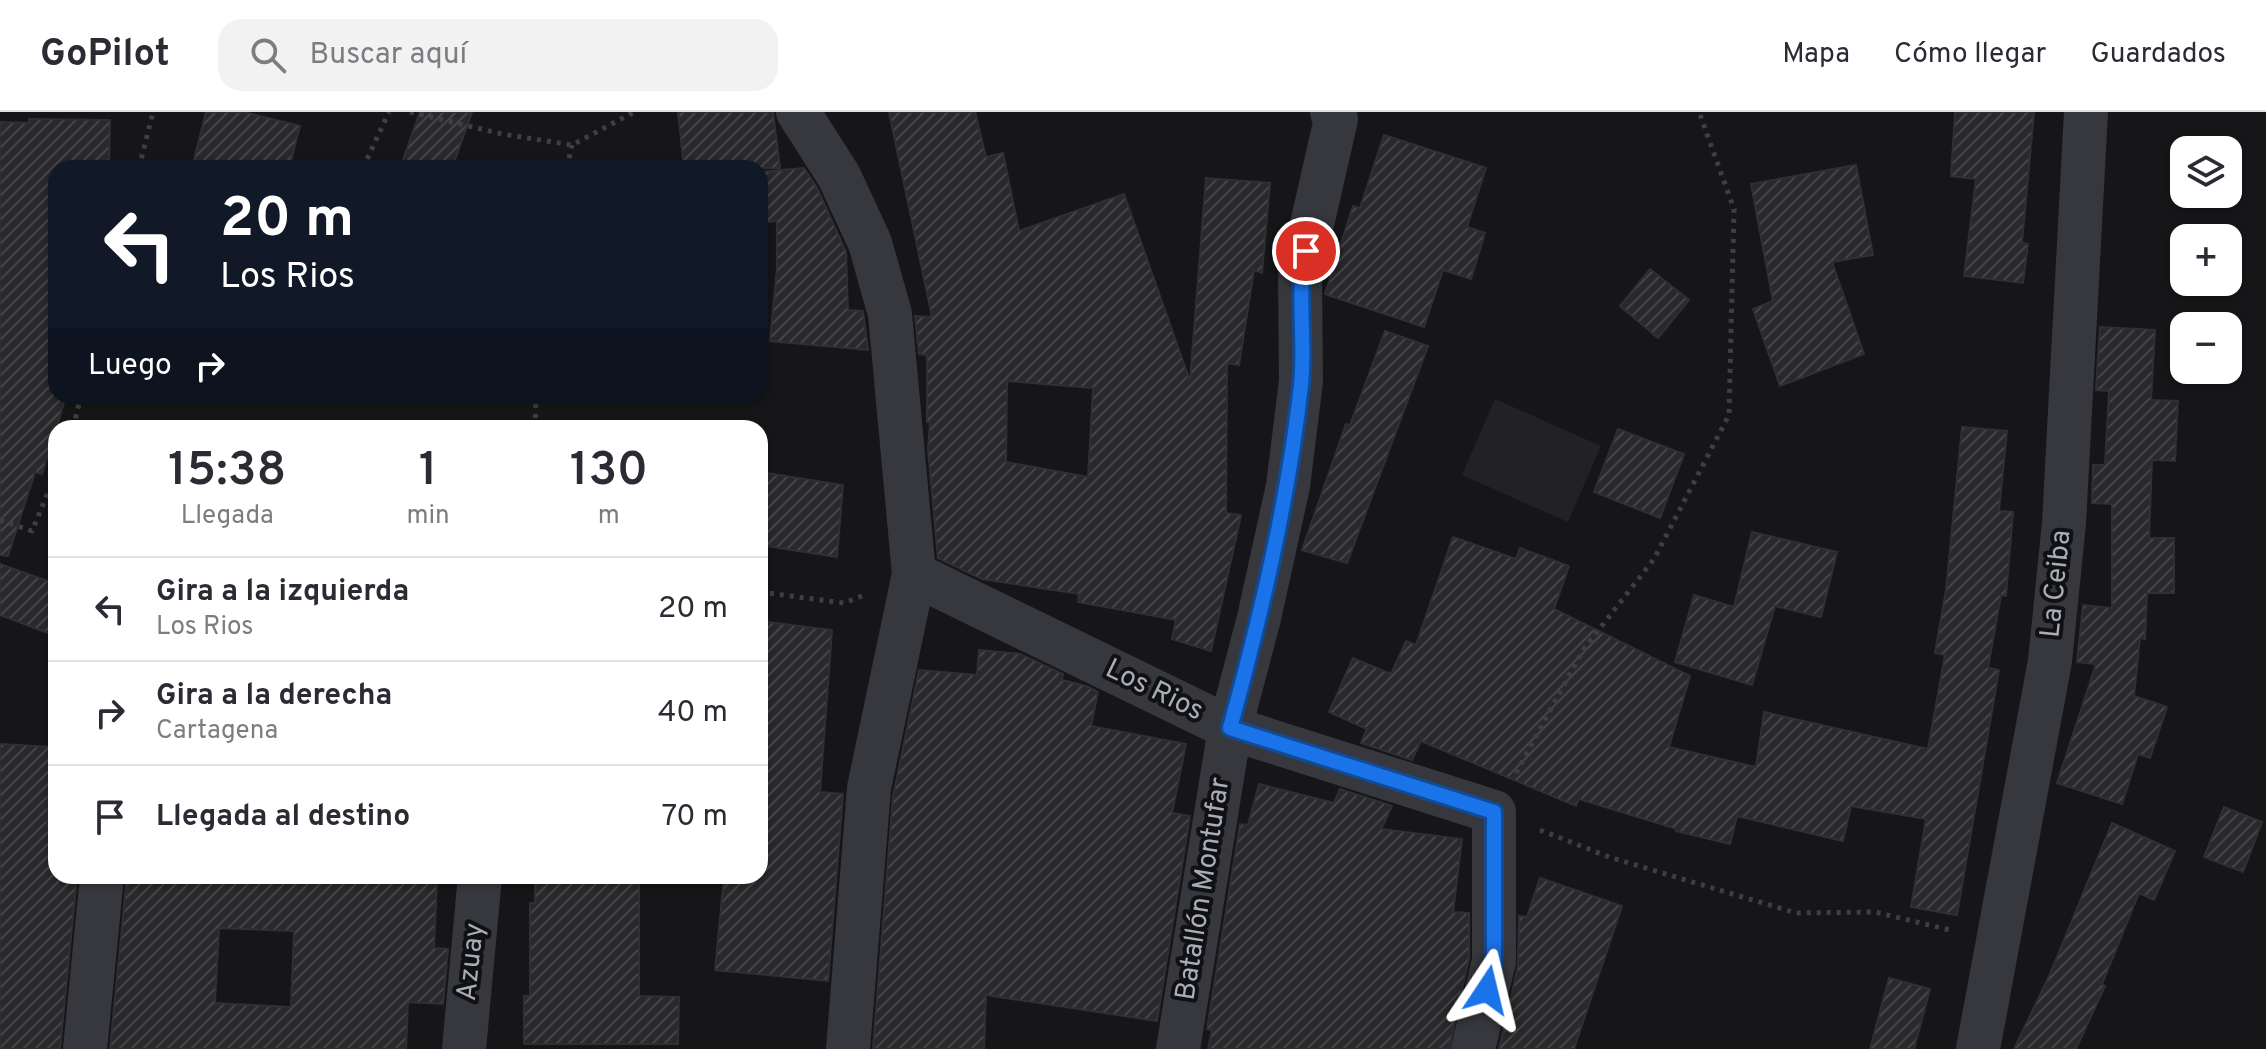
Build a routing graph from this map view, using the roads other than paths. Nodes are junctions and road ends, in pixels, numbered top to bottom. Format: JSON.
{"nodes":[{"id":1,"x":798,"y":112,"type":"edge"},
{"id":2,"x":1332,"y":112,"type":"edge"},
{"id":3,"x":2086,"y":112,"type":"edge"},
{"id":4,"x":914,"y":574,"type":"junction"},
{"id":5,"x":1230,"y":728,"type":"junction"},
{"id":6,"x":101,"y":884,"type":"edge"},
{"id":7,"x":479,"y":884,"type":"edge"},
{"id":8,"x":85,"y":1049,"type":"edge"},
{"id":9,"x":464,"y":1049,"type":"edge"},
{"id":10,"x":848,"y":1049,"type":"edge"},
{"id":11,"x":1178,"y":1049,"type":"edge"},
{"id":12,"x":1473,"y":1049,"type":"edge"},
{"id":13,"x":1978,"y":1049,"type":"edge"}],
"edges":[{"from":1,"to":4,"type":"street"},
{"from":2,"to":5,"type":"street","name":"Batallón Montufar"},
{"from":3,"to":13,"type":"street","name":"La Ceiba"},
{"from":4,"to":5,"type":"street","name":"Los Rios"},
{"from":4,"to":10,"type":"street"},
{"from":5,"to":11,"type":"street","name":"Batallón Montufar"},
{"from":5,"to":12,"type":"street","name":"Los Rios"},
{"from":6,"to":8,"type":"street"},
{"from":7,"to":9,"type":"street","name":"Azuay"}]}
